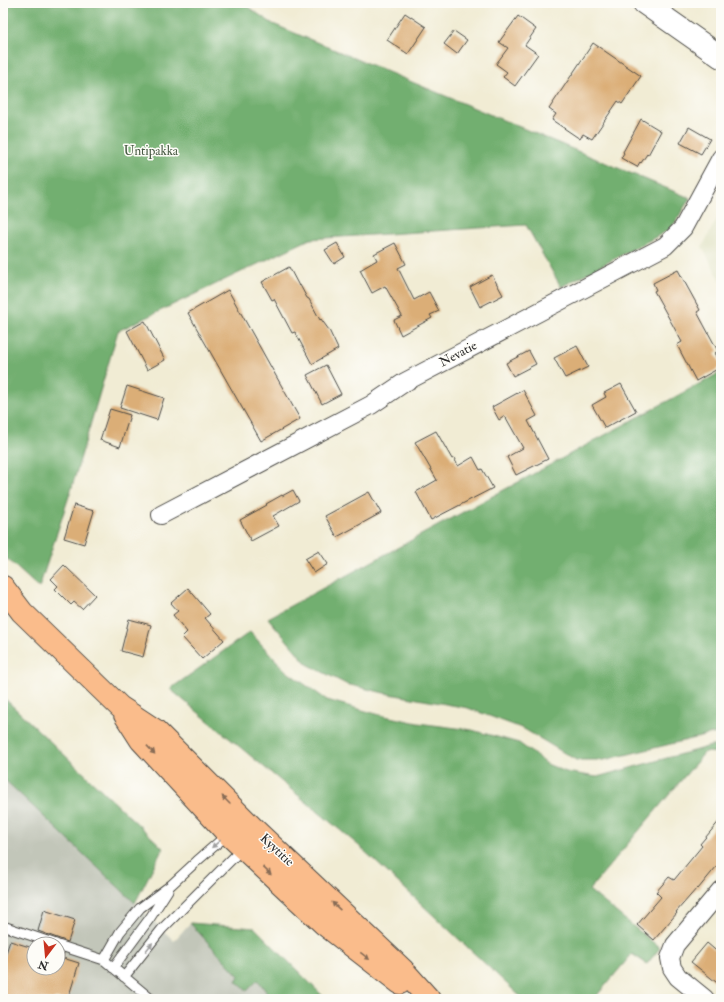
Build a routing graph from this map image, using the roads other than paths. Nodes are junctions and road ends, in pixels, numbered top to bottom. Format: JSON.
{"nodes":[{"id":1,"x":644,"y":3,"type":"edge"},
{"id":2,"x":721,"y":57,"type":"edge"},
{"id":3,"x":721,"y":158,"type":"edge"},
{"id":4,"x":161,"y":515,"type":"dead end"},
{"id":5,"x":3,"y":587,"type":"edge"},
{"id":6,"x":3,"y":601,"type":"edge"},
{"id":7,"x":22,"y":612,"type":"junction"},
{"id":8,"x":244,"y":838,"type":"junction"},
{"id":9,"x":171,"y":885,"type":"junction"},
{"id":10,"x":721,"y":890,"type":"edge"},
{"id":11,"x":3,"y":926,"type":"edge"},
{"id":12,"x":33,"y":936,"type":"edge"},
{"id":13,"x":66,"y":947,"type":"edge"},
{"id":14,"x":104,"y":960,"type":"junction"},
{"id":15,"x":113,"y":968,"type":"junction"},
{"id":16,"x":124,"y":977,"type":"junction"},
{"id":17,"x":151,"y":999,"type":"edge"},
{"id":18,"x":424,"y":999,"type":"edge"},
{"id":19,"x":429,"y":999,"type":"edge"},
{"id":20,"x":705,"y":999,"type":"edge"}],
"edges":[{"from":1,"to":2,"type":"street"},
{"from":3,"to":4,"type":"street","name":"Nevatie"},
{"from":5,"to":7,"type":"main road","name":"Kyytitie"},
{"from":6,"to":7,"type":"main road","name":"Kyytitie"},
{"from":7,"to":8,"type":"main road","name":"Kyytitie"},
{"from":8,"to":9,"type":"lane","one_way":true},
{"from":16,"to":8,"type":"lane","one_way":true},
{"from":8,"to":18,"type":"main road","name":"Kyytitie","one_way":true},
{"from":19,"to":8,"type":"main road","name":"Kyytitie","one_way":true},
{"from":9,"to":14,"type":"lane"},
{"from":9,"to":15,"type":"lane"},
{"from":10,"to":20,"type":"street"},
{"from":11,"to":12,"type":"lane"},
{"from":13,"to":14,"type":"lane"},
{"from":14,"to":15,"type":"lane"},
{"from":15,"to":16,"type":"lane"},
{"from":16,"to":17,"type":"lane"}]}
